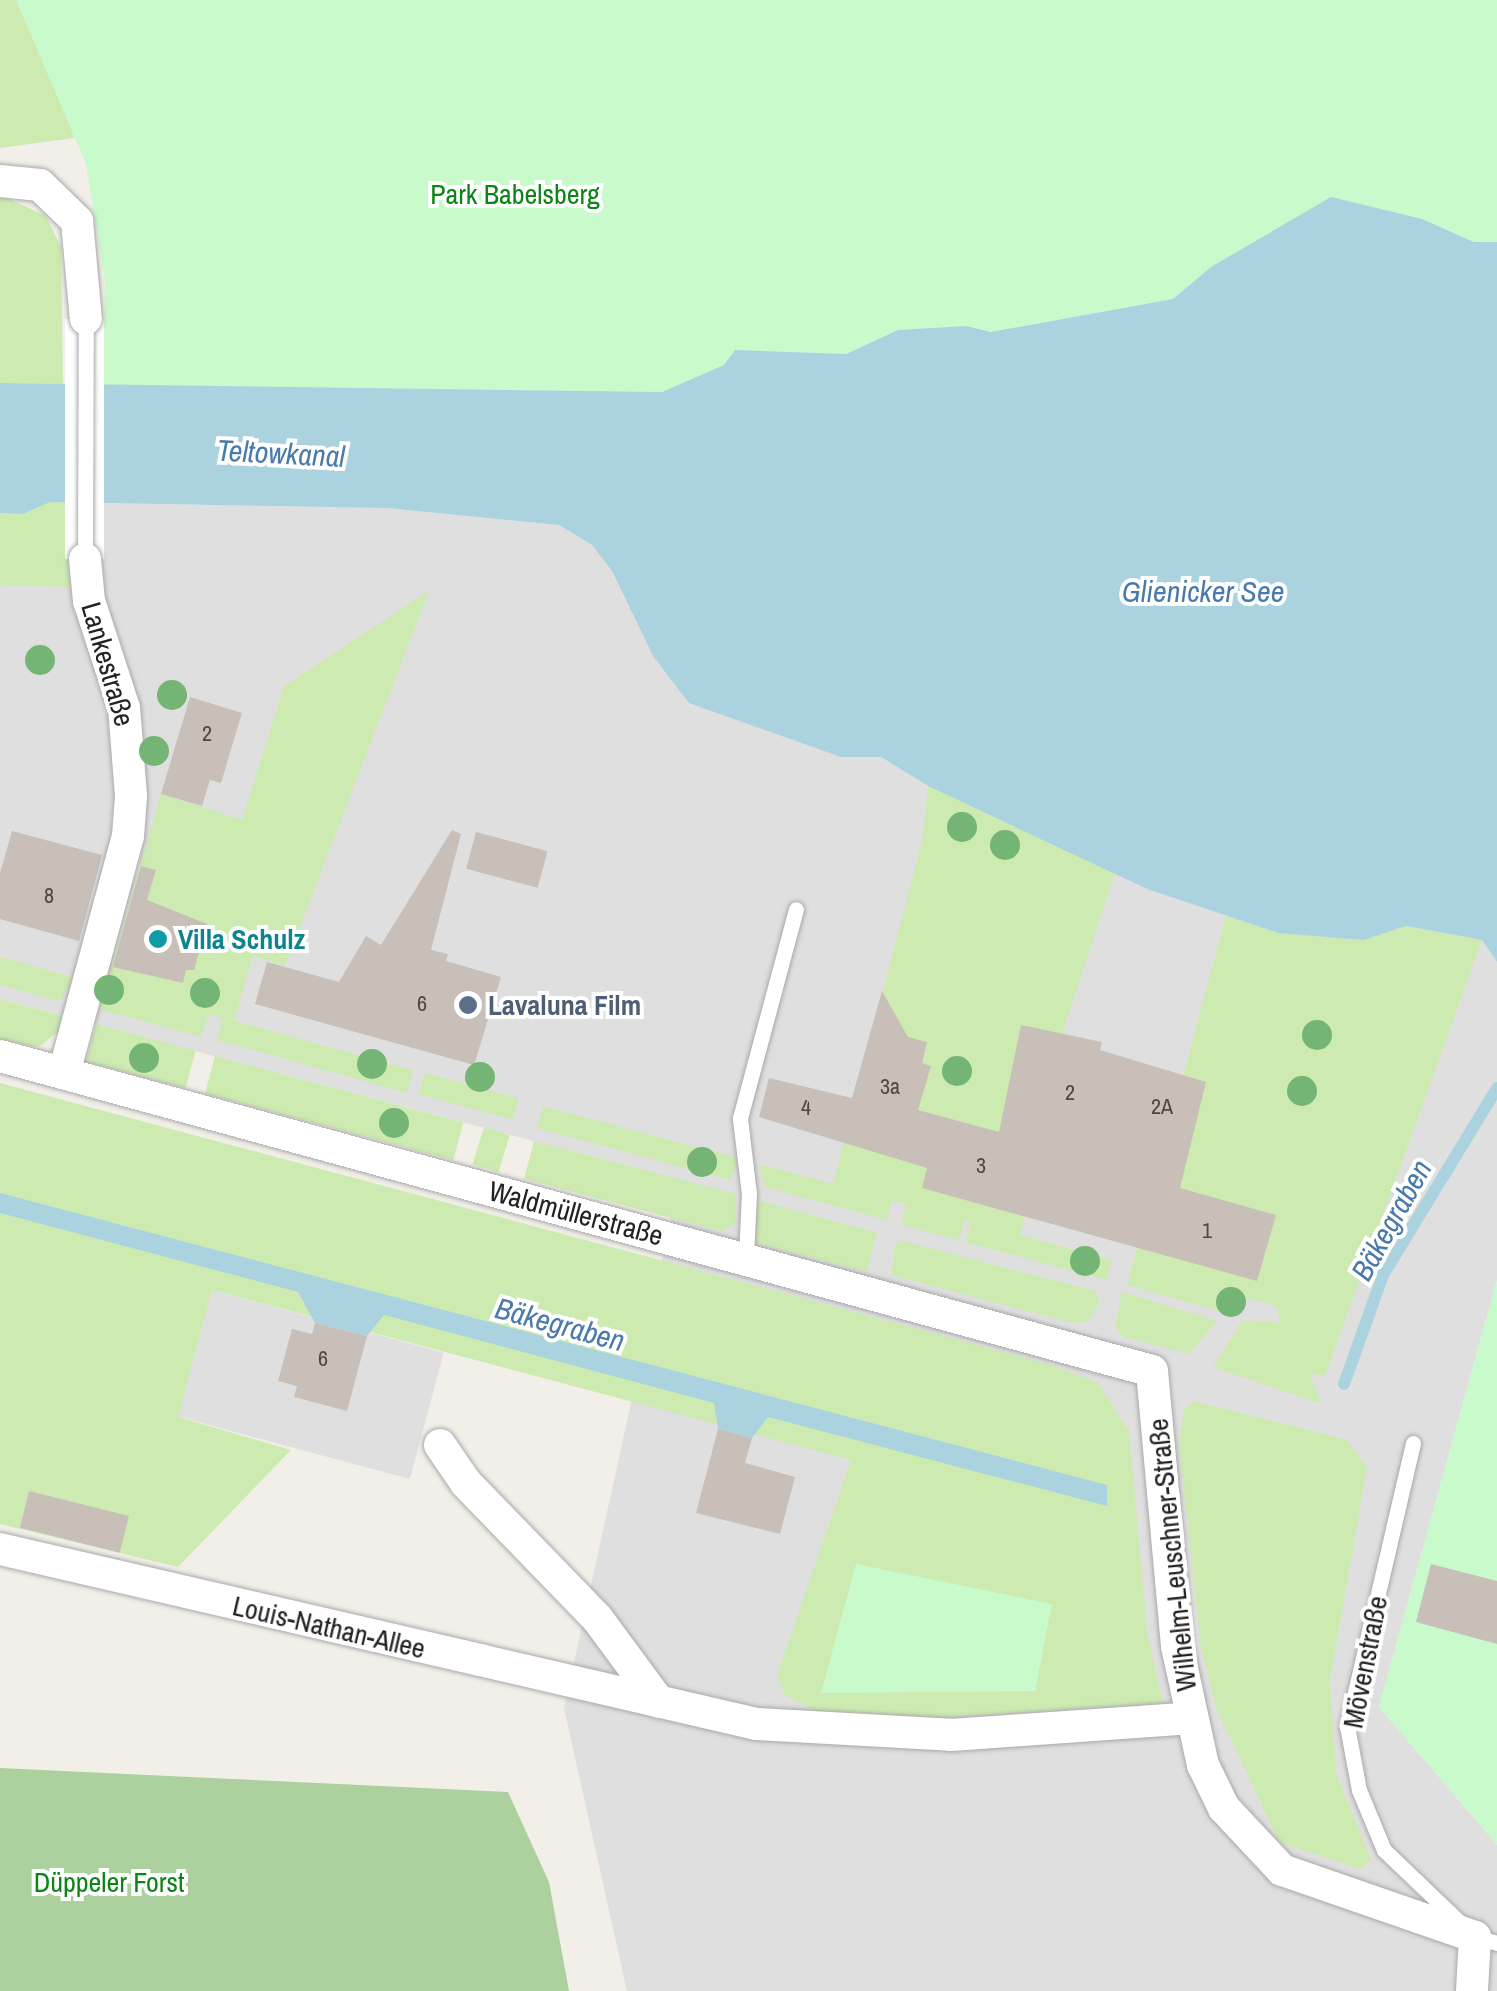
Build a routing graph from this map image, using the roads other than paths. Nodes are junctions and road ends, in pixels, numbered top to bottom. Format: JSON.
{"nodes":[{"id":1,"x":0,"y":181,"type":"edge"},
{"id":2,"x":86,"y":319,"type":"joint"},
{"id":3,"x":85,"y":560,"type":"joint"},
{"id":4,"x":796,"y":909,"type":"dead end"},
{"id":5,"x":0,"y":1056,"type":"edge"},
{"id":6,"x":64,"y":1073,"type":"junction"},
{"id":7,"x":746,"y":1259,"type":"junction"},
{"id":8,"x":1152,"y":1372,"type":"joint"},
{"id":9,"x":1413,"y":1443,"type":"dead end"},
{"id":10,"x":440,"y":1445,"type":"dead end"},
{"id":11,"x":0,"y":1549,"type":"edge"},
{"id":12,"x":659,"y":1702,"type":"junction"},
{"id":13,"x":1192,"y":1718,"type":"junction"},
{"id":14,"x":1486,"y":1940,"type":"edge"},
{"id":15,"x":1472,"y":1991,"type":"edge"}],
"edges":[{"from":1,"to":2,"type":"street","name":"Lankestraße"},
{"from":2,"to":3,"type":"lane","name":"Lankestraße"},
{"from":3,"to":6,"type":"street","name":"Lankestraße"},
{"from":4,"to":7,"type":"lane"},
{"from":5,"to":6,"type":"street","name":"Waldmüllerstraße"},
{"from":6,"to":7,"type":"street","name":"Waldmüllerstraße"},
{"from":7,"to":8,"type":"street","name":"Waldmüllerstraße"},
{"from":8,"to":13,"type":"street","name":"Wilhelm-Leuschner-Straße"},
{"from":9,"to":14,"type":"lane","name":"Mövenstraße"},
{"from":10,"to":12,"type":"street"},
{"from":11,"to":12,"type":"street","name":"Louis-Nathan-Allee"},
{"from":12,"to":13,"type":"street","name":"Louis-Nathan-Allee"},
{"from":13,"to":14,"type":"street","name":"Wilhelm-Leuschner-Straße"},
{"from":14,"to":15,"type":"street"}]}
